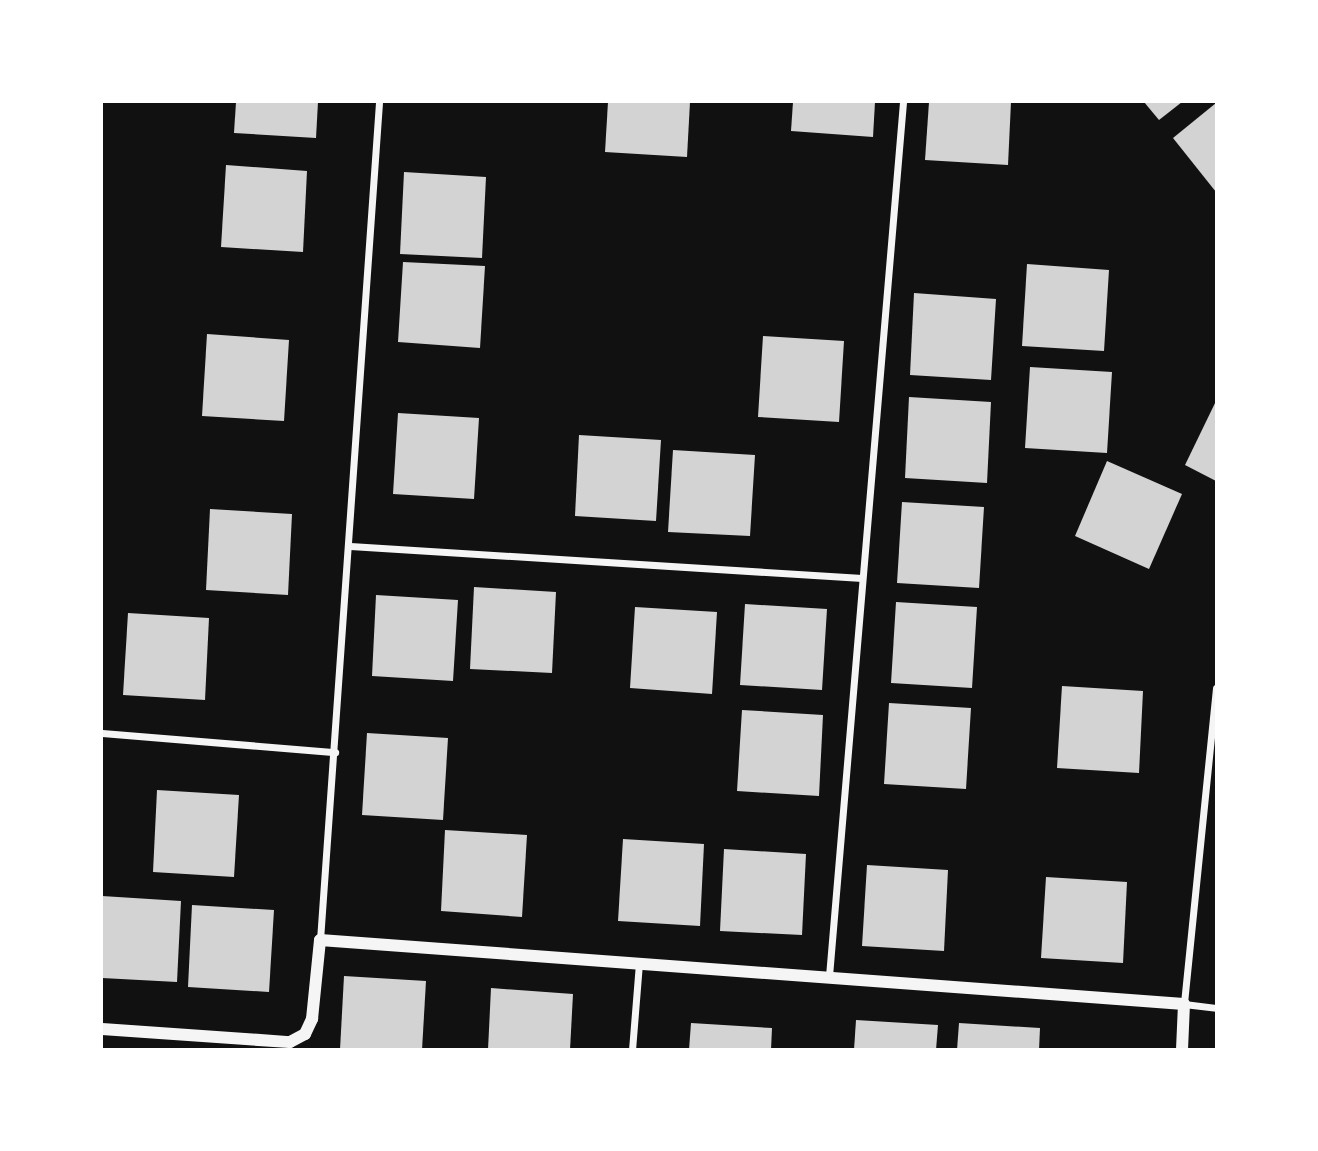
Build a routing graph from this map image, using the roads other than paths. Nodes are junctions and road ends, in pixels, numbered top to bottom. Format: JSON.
{"nodes":[{"id":1,"x":379,"y":102,"type":"edge"},
{"id":2,"x":902,"y":102,"type":"edge"},
{"id":3,"x":350,"y":546,"type":"junction"},
{"id":4,"x":862,"y":578,"type":"junction"},
{"id":5,"x":1216,"y":688,"type":"edge"},
{"id":6,"x":102,"y":733,"type":"edge"},
{"id":7,"x":335,"y":752,"type":"junction"},
{"id":8,"x":320,"y":940,"type":"junction"},
{"id":9,"x":639,"y":960,"type":"junction"},
{"id":10,"x":828,"y":976,"type":"junction"},
{"id":11,"x":1184,"y":1004,"type":"junction"},
{"id":12,"x":1216,"y":1008,"type":"edge"},
{"id":13,"x":102,"y":1030,"type":"edge"},
{"id":14,"x":252,"y":1046,"type":"edge"},
{"id":15,"x":632,"y":1049,"type":"edge"},
{"id":16,"x":1182,"y":1049,"type":"edge"}],
"edges":[{"from":1,"to":3,"type":"street"},
{"from":2,"to":4,"type":"street"},
{"from":3,"to":4,"type":"street"},
{"from":3,"to":7,"type":"street"},
{"from":4,"to":10,"type":"street"},
{"from":5,"to":11,"type":"street"},
{"from":6,"to":7,"type":"street"},
{"from":7,"to":8,"type":"street"},
{"from":8,"to":9,"type":"street"},
{"from":8,"to":14,"type":"street"},
{"from":9,"to":10,"type":"street"},
{"from":9,"to":15,"type":"street"},
{"from":10,"to":11,"type":"street"},
{"from":11,"to":12,"type":"street"},
{"from":11,"to":16,"type":"street"},
{"from":13,"to":14,"type":"street"}]}
